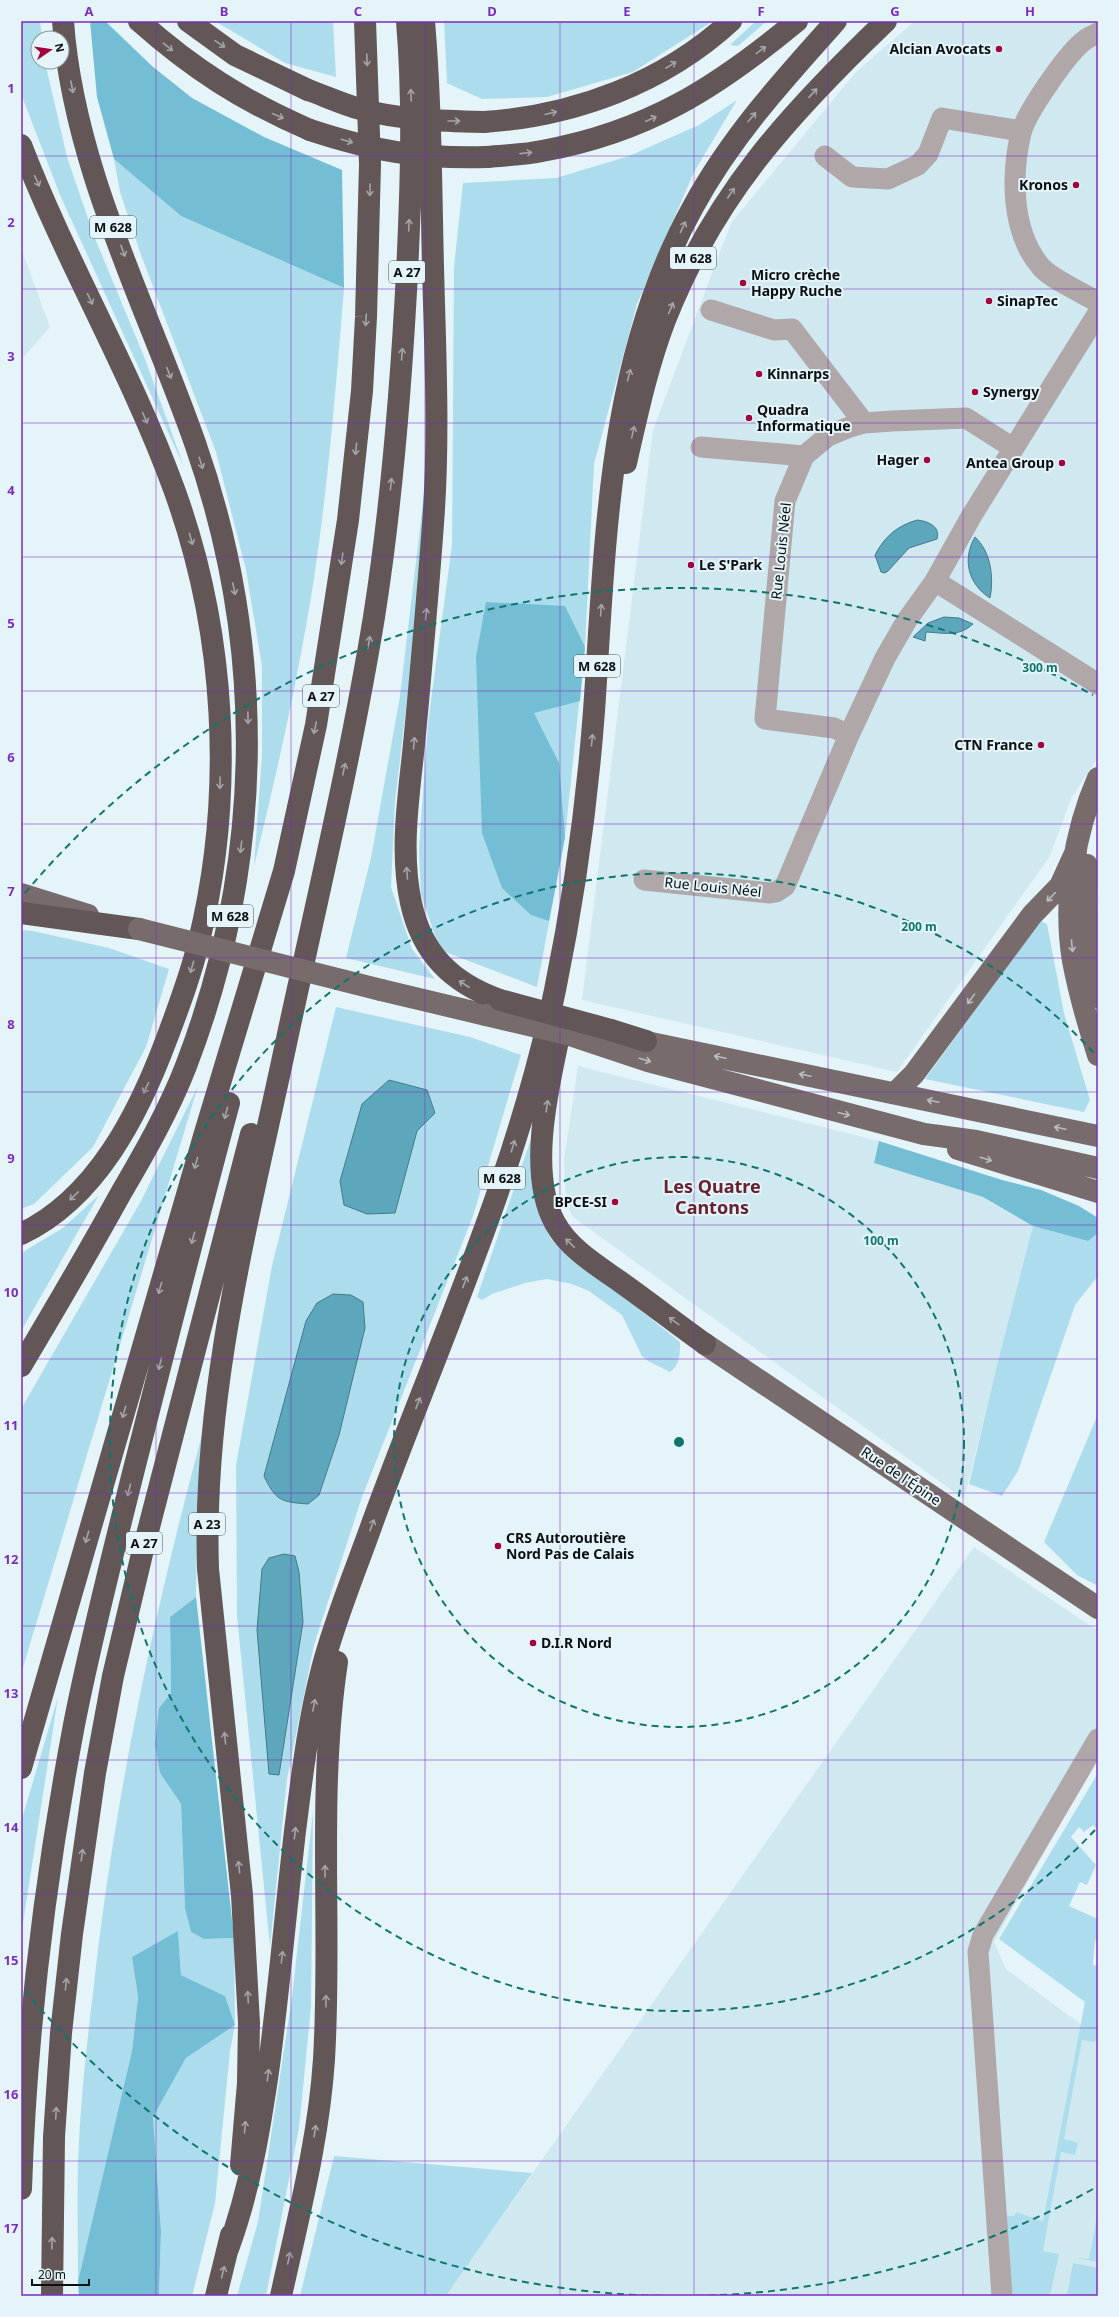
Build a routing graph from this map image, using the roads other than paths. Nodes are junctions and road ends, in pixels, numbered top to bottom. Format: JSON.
{"nodes":[{"id":1,"x":63,"y":21,"type":"edge"},
{"id":2,"x":139,"y":21,"type":"edge"},
{"id":3,"x":188,"y":21,"type":"edge"},
{"id":4,"x":364,"y":21,"type":"edge"},
{"id":5,"x":407,"y":21,"type":"edge"},
{"id":6,"x":424,"y":21,"type":"edge"},
{"id":7,"x":731,"y":21,"type":"edge"},
{"id":8,"x":797,"y":21,"type":"edge"},
{"id":9,"x":836,"y":21,"type":"edge"},
{"id":10,"x":886,"y":21,"type":"edge"},
{"id":11,"x":1098,"y":33,"type":"edge"},
{"id":12,"x":1021,"y":131,"type":"junction"},
{"id":13,"x":21,"y":145,"type":"edge"},
{"id":14,"x":824,"y":156,"type":"dead end"},
{"id":15,"x":1098,"y":302,"type":"edge"},
{"id":16,"x":711,"y":310,"type":"dead end"},
{"id":17,"x":1098,"y":313,"type":"edge"},
{"id":18,"x":864,"y":424,"type":"junction"},
{"id":19,"x":701,"y":447,"type":"dead end"},
{"id":20,"x":1013,"y":448,"type":"junction"},
{"id":21,"x":804,"y":456,"type":"junction"},
{"id":22,"x":605,"y":552,"type":"junction"},
{"id":23,"x":935,"y":582,"type":"junction"},
{"id":24,"x":1098,"y":684,"type":"edge"},
{"id":25,"x":849,"y":735,"type":"junction"},
{"id":26,"x":1098,"y":778,"type":"edge"},
{"id":27,"x":589,"y":779,"type":"junction"},
{"id":28,"x":1098,"y":794,"type":"edge"},
{"id":29,"x":336,"y":808,"type":"junction"},
{"id":30,"x":1076,"y":851,"type":"junction"},
{"id":31,"x":284,"y":871,"type":"junction"},
{"id":32,"x":644,"y":880,"type":"dead end"},
{"id":33,"x":21,"y":894,"type":"edge"},
{"id":34,"x":21,"y":912,"type":"edge"},
{"id":35,"x":139,"y":929,"type":"junction"},
{"id":36,"x":1098,"y":997,"type":"edge"},
{"id":37,"x":493,"y":1007,"type":"junction"},
{"id":38,"x":610,"y":1038,"type":"junction"},
{"id":39,"x":646,"y":1041,"type":"joint"},
{"id":40,"x":1098,"y":1055,"type":"edge"},
{"id":41,"x":895,"y":1093,"type":"junction"},
{"id":42,"x":924,"y":1134,"type":"junction"},
{"id":43,"x":1098,"y":1136,"type":"edge"},
{"id":44,"x":1098,"y":1168,"type":"edge"},
{"id":45,"x":1098,"y":1192,"type":"edge"},
{"id":46,"x":21,"y":1234,"type":"edge"},
{"id":47,"x":705,"y":1344,"type":"joint"},
{"id":48,"x":21,"y":1366,"type":"edge"},
{"id":49,"x":359,"y":1561,"type":"junction"},
{"id":50,"x":1098,"y":1608,"type":"edge"},
{"id":51,"x":1098,"y":1739,"type":"edge"},
{"id":52,"x":21,"y":1768,"type":"edge"},
{"id":53,"x":21,"y":2190,"type":"edge"},
{"id":54,"x":228,"y":2249,"type":"junction"},
{"id":55,"x":52,"y":2296,"type":"edge"},
{"id":56,"x":216,"y":2296,"type":"edge"},
{"id":57,"x":280,"y":2296,"type":"edge"},
{"id":58,"x":1002,"y":2296,"type":"edge"}],
"edges":[{"from":1,"to":48,"type":"highway","number":"M 628","one_way":true},
{"from":2,"to":8,"type":"highway","one_way":true,"bridge":true},
{"from":3,"to":7,"type":"highway","one_way":true,"bridge":true},
{"from":4,"to":31,"type":"highway","number":"A 27","one_way":true},
{"from":29,"to":5,"type":"highway","number":"A 27","one_way":true},
{"from":37,"to":6,"type":"highway","one_way":true},
{"from":22,"to":9,"type":"highway","number":"M 628","one_way":true},
{"from":22,"to":10,"type":"highway","number":"M 628","one_way":true},
{"from":11,"to":12,"type":"street"},
{"from":12,"to":14,"type":"street"},
{"from":12,"to":15,"type":"street"},
{"from":13,"to":46,"type":"highway","one_way":true},
{"from":16,"to":18,"type":"street"},
{"from":17,"to":20,"type":"street","name":"Rue Louis Néel"},
{"from":18,"to":20,"type":"street","name":"Rue Louis Néel"},
{"from":18,"to":21,"type":"street","name":"Rue Louis Néel"},
{"from":19,"to":21,"type":"street"},
{"from":20,"to":23,"type":"street","name":"Rue Louis Néel"},
{"from":21,"to":25,"type":"street","name":"Rue Louis Néel"},
{"from":27,"to":22,"type":"highway","number":"M 628","one_way":true},
{"from":23,"to":24,"type":"street"},
{"from":23,"to":25,"type":"street","name":"Rue Louis Néel"},
{"from":25,"to":32,"type":"street","name":"Rue Louis Néel"},
{"from":26,"to":30,"type":"main road"},
{"from":47,"to":27,"type":"highway","one_way":true},
{"from":49,"to":27,"type":"highway","number":"M 628","one_way":true},
{"from":28,"to":36,"type":"main road"},
{"from":54,"to":29,"type":"highway","number":"A 23","one_way":true},
{"from":55,"to":29,"type":"highway","number":"A 27","one_way":true},
{"from":30,"to":40,"type":"main road","one_way":true},
{"from":30,"to":41,"type":"main road","one_way":true},
{"from":31,"to":52,"type":"highway","one_way":true},
{"from":31,"to":53,"type":"highway","number":"A 27","one_way":true},
{"from":33,"to":35,"type":"main road"},
{"from":34,"to":35,"type":"highway"},
{"from":35,"to":37,"type":"main road","bridge":true},
{"from":37,"to":38,"type":"highway","bridge":true},
{"from":37,"to":38,"type":"main road","bridge":true},
{"from":38,"to":39,"type":"highway"},
{"from":38,"to":42,"type":"main road","one_way":true},
{"from":41,"to":39,"type":"main road","one_way":true},
{"from":43,"to":41,"type":"main road","one_way":true},
{"from":42,"to":44,"type":"main road"},
{"from":42,"to":45,"type":"main road","one_way":true},
{"from":47,"to":50,"type":"main road","name":"Rue de l'Épine"},
{"from":54,"to":49,"type":"highway","one_way":true},
{"from":57,"to":49,"type":"highway","one_way":true},
{"from":51,"to":58,"type":"street"},
{"from":56,"to":54,"type":"highway","number":"A 23","one_way":true}]}
